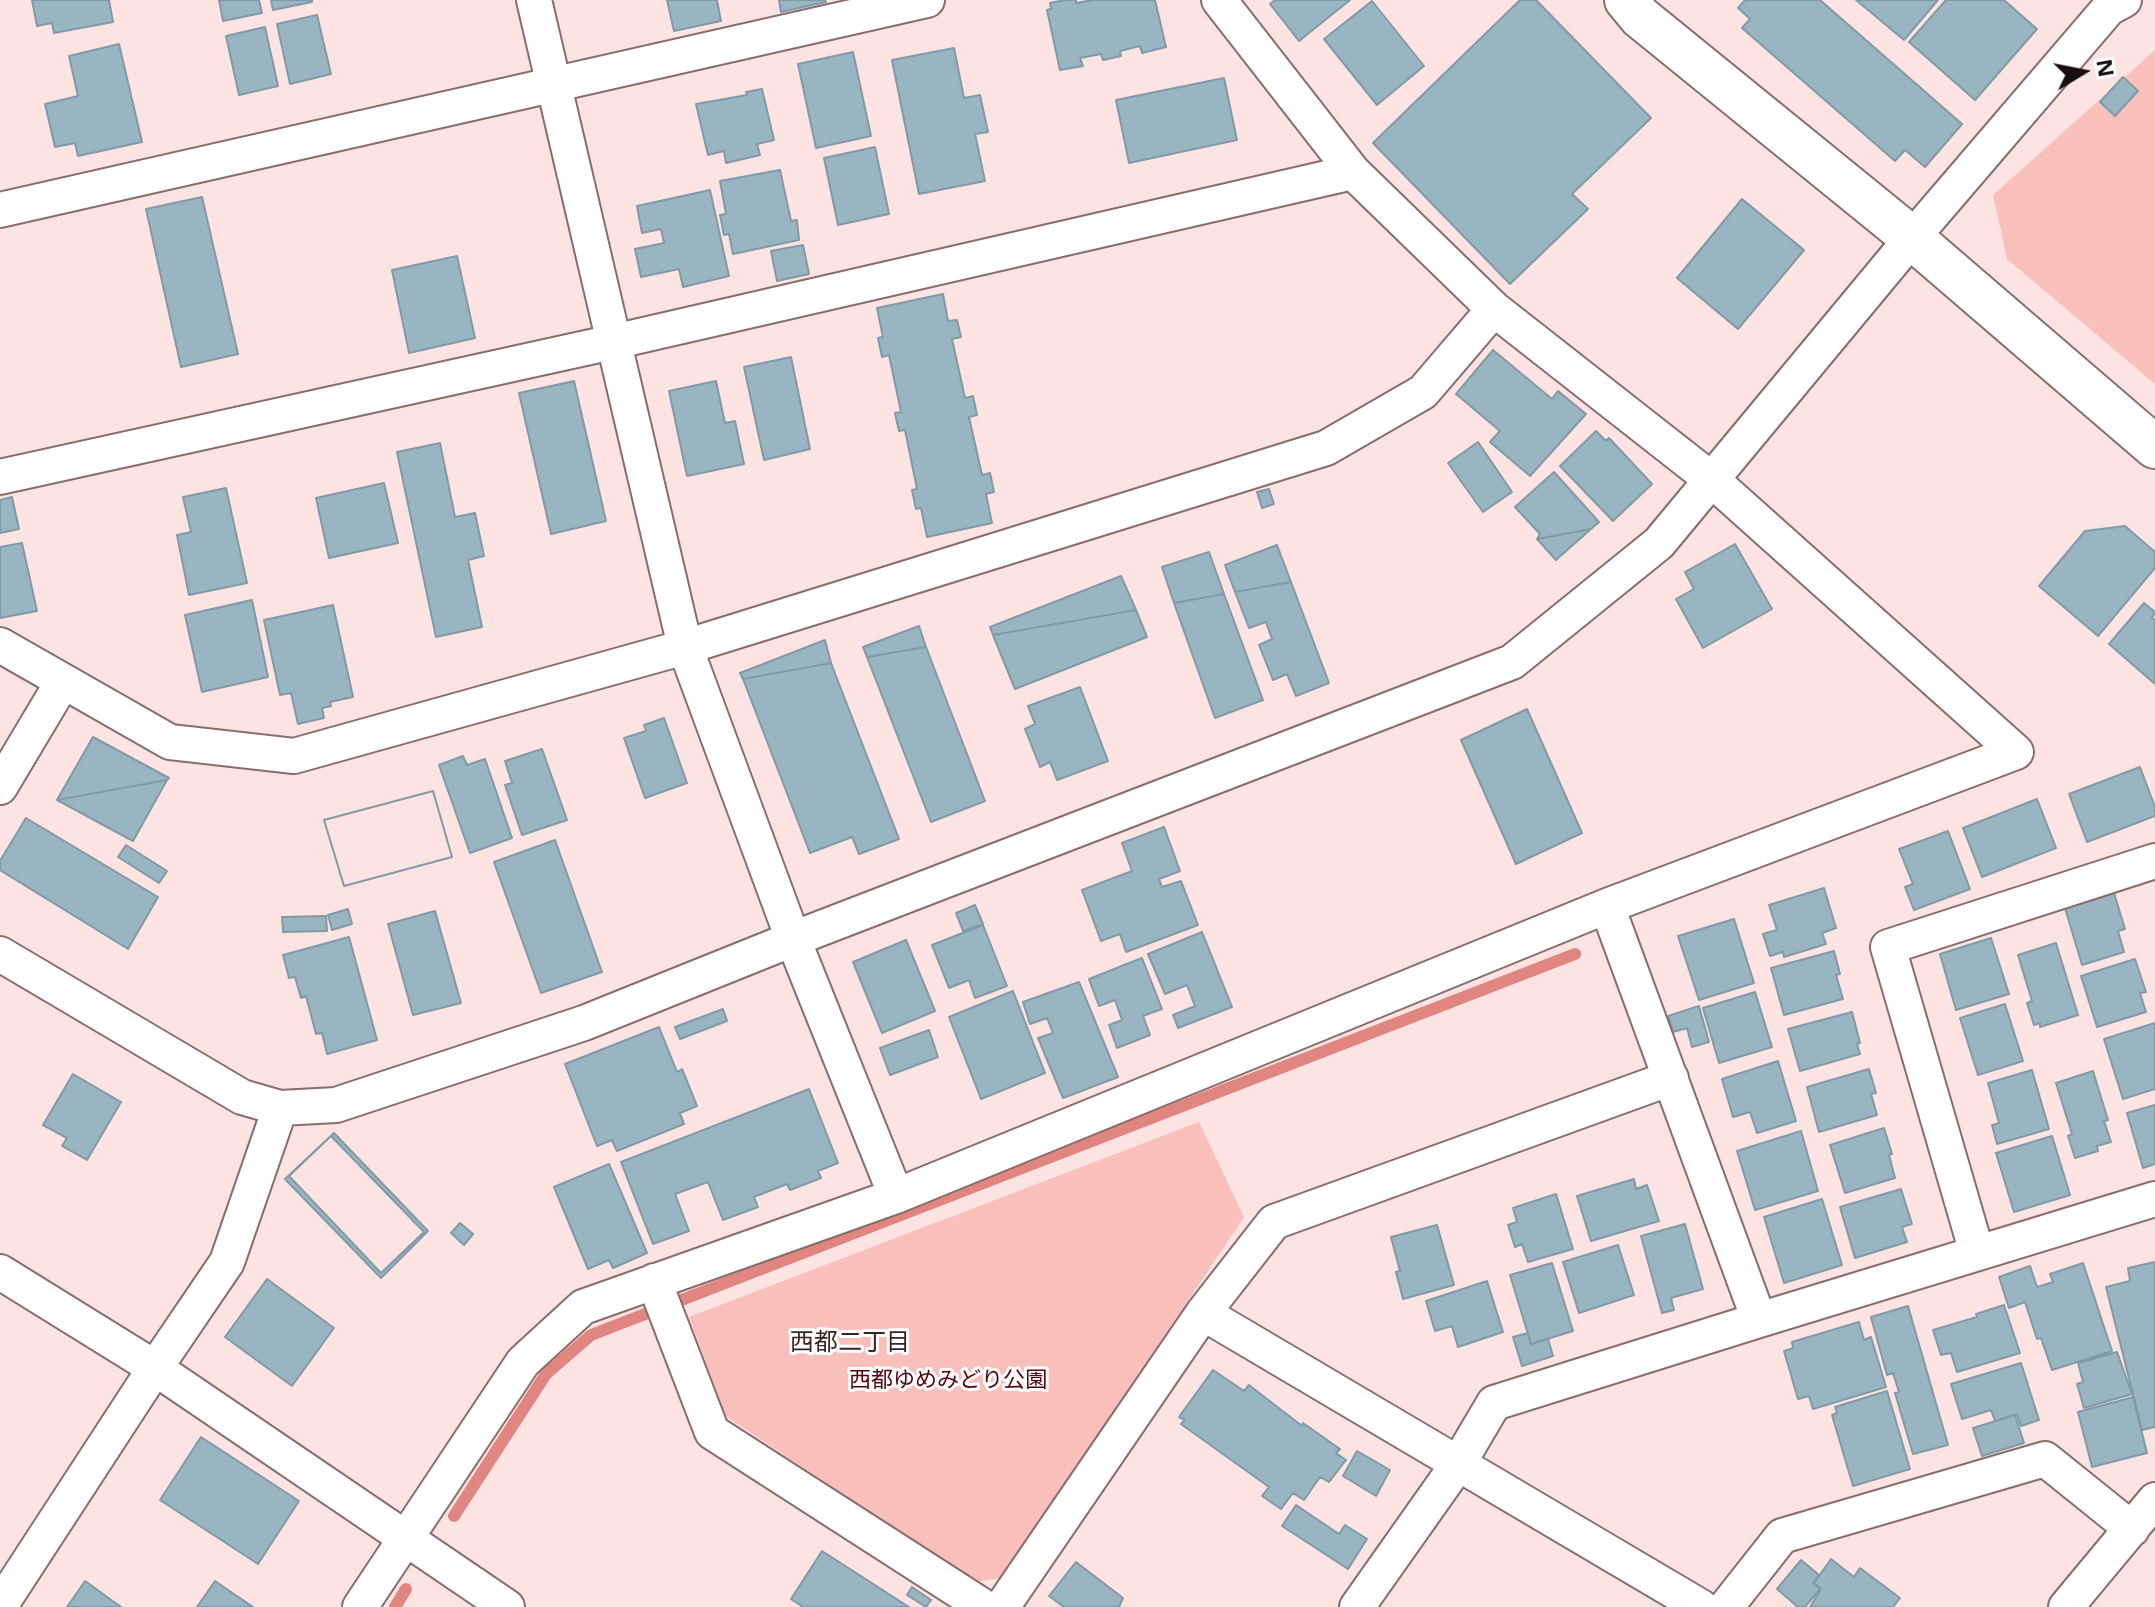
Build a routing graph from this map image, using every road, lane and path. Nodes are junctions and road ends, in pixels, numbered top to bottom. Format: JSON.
{"nodes":[{"id":1,"x":534,"y":0,"type":"edge"},
{"id":2,"x":927,"y":0,"type":"edge"},
{"id":3,"x":1219,"y":0,"type":"edge"},
{"id":4,"x":1626,"y":0,"type":"edge"},
{"id":5,"x":2110,"y":3,"type":"edge"},
{"id":6,"x":553,"y":84,"type":"junction"},
{"id":7,"x":1353,"y":172,"type":"junction"},
{"id":8,"x":0,"y":210,"type":"edge"},
{"id":9,"x":1912,"y":238,"type":"junction"},
{"id":10,"x":1494,"y":309,"type":"junction"},
{"id":11,"x":613,"y":342,"type":"junction"},
{"id":12,"x":2155,"y":447,"type":"edge"},
{"id":13,"x":0,"y":477,"type":"edge"},
{"id":14,"x":1712,"y":480,"type":"junction"},
{"id":15,"x":0,"y":645,"type":"edge"},
{"id":16,"x":685,"y":647,"type":"junction"},
{"id":17,"x":62,"y":683,"type":"junction"},
{"id":18,"x":0,"y":787,"type":"edge"},
{"id":19,"x":2155,"y":861,"type":"edge"},
{"id":20,"x":1607,"y":906,"type":"junction"},
{"id":21,"x":793,"y":939,"type":"junction"},
{"id":22,"x":0,"y":954,"type":"edge"},
{"id":23,"x":1671,"y":1078,"type":"junction"},
{"id":24,"x":280,"y":1108,"type":"junction"},
{"id":25,"x":896,"y":1196,"type":"junction"},
{"id":26,"x":2155,"y":1199,"type":"edge"},
{"id":27,"x":1977,"y":1253,"type":"junction"},
{"id":28,"x":0,"y":1272,"type":"edge"},
{"id":29,"x":656,"y":1287,"type":"junction"},
{"id":30,"x":1203,"y":1313,"type":"junction"},
{"id":31,"x":1759,"y":1320,"type":"junction"},
{"id":32,"x":155,"y":1368,"type":"junction"},
{"id":33,"x":1458,"y":1464,"type":"junction"},
{"id":34,"x":2155,"y":1500,"type":"edge"},
{"id":35,"x":2132,"y":1529,"type":"junction"},
{"id":36,"x":406,"y":1538,"type":"junction"},
{"id":37,"x":0,"y":1606,"type":"edge"},
{"id":38,"x":360,"y":1607,"type":"edge"},
{"id":39,"x":507,"y":1607,"type":"edge"},
{"id":40,"x":984,"y":1607,"type":"edge"},
{"id":41,"x":1002,"y":1607,"type":"edge"},
{"id":42,"x":1357,"y":1607,"type":"edge"},
{"id":43,"x":1701,"y":1607,"type":"edge"},
{"id":44,"x":1726,"y":1607,"type":"edge"},
{"id":45,"x":2066,"y":1607,"type":"edge"}],
"edges":[{"from":1,"to":6,"type":"street"},
{"from":2,"to":6,"type":"street"},
{"from":3,"to":7,"type":"street"},
{"from":4,"to":9,"type":"street"},
{"from":5,"to":9,"type":"street"},
{"from":6,"to":8,"type":"street"},
{"from":6,"to":11,"type":"street"},
{"from":7,"to":10,"type":"street"},
{"from":7,"to":11,"type":"street"},
{"from":9,"to":12,"type":"street"},
{"from":9,"to":14,"type":"street"},
{"from":10,"to":14,"type":"street"},
{"from":10,"to":16,"type":"street"},
{"from":11,"to":13,"type":"street"},
{"from":11,"to":16,"type":"street"},
{"from":14,"to":20,"type":"street"},
{"from":14,"to":21,"type":"street"},
{"from":15,"to":17,"type":"street"},
{"from":16,"to":17,"type":"street"},
{"from":16,"to":21,"type":"street"},
{"from":17,"to":18,"type":"street"},
{"from":19,"to":27,"type":"street"},
{"from":20,"to":23,"type":"street"},
{"from":20,"to":25,"type":"street"},
{"from":21,"to":24,"type":"street"},
{"from":21,"to":25,"type":"street"},
{"from":22,"to":24,"type":"street"},
{"from":23,"to":30,"type":"street"},
{"from":23,"to":31,"type":"street"},
{"from":24,"to":32,"type":"street"},
{"from":25,"to":29,"type":"street"},
{"from":26,"to":27,"type":"street"},
{"from":27,"to":31,"type":"street"},
{"from":28,"to":32,"type":"street"},
{"from":29,"to":36,"type":"street"},
{"from":29,"to":40,"type":"street"},
{"from":30,"to":33,"type":"street"},
{"from":30,"to":41,"type":"street"},
{"from":31,"to":33,"type":"street"},
{"from":32,"to":36,"type":"street"},
{"from":32,"to":37,"type":"street"},
{"from":33,"to":42,"type":"street"},
{"from":33,"to":43,"type":"street"},
{"from":34,"to":35,"type":"street"},
{"from":35,"to":44,"type":"street"},
{"from":35,"to":45,"type":"street"},
{"from":36,"to":38,"type":"street"},
{"from":36,"to":39,"type":"street"}]}
